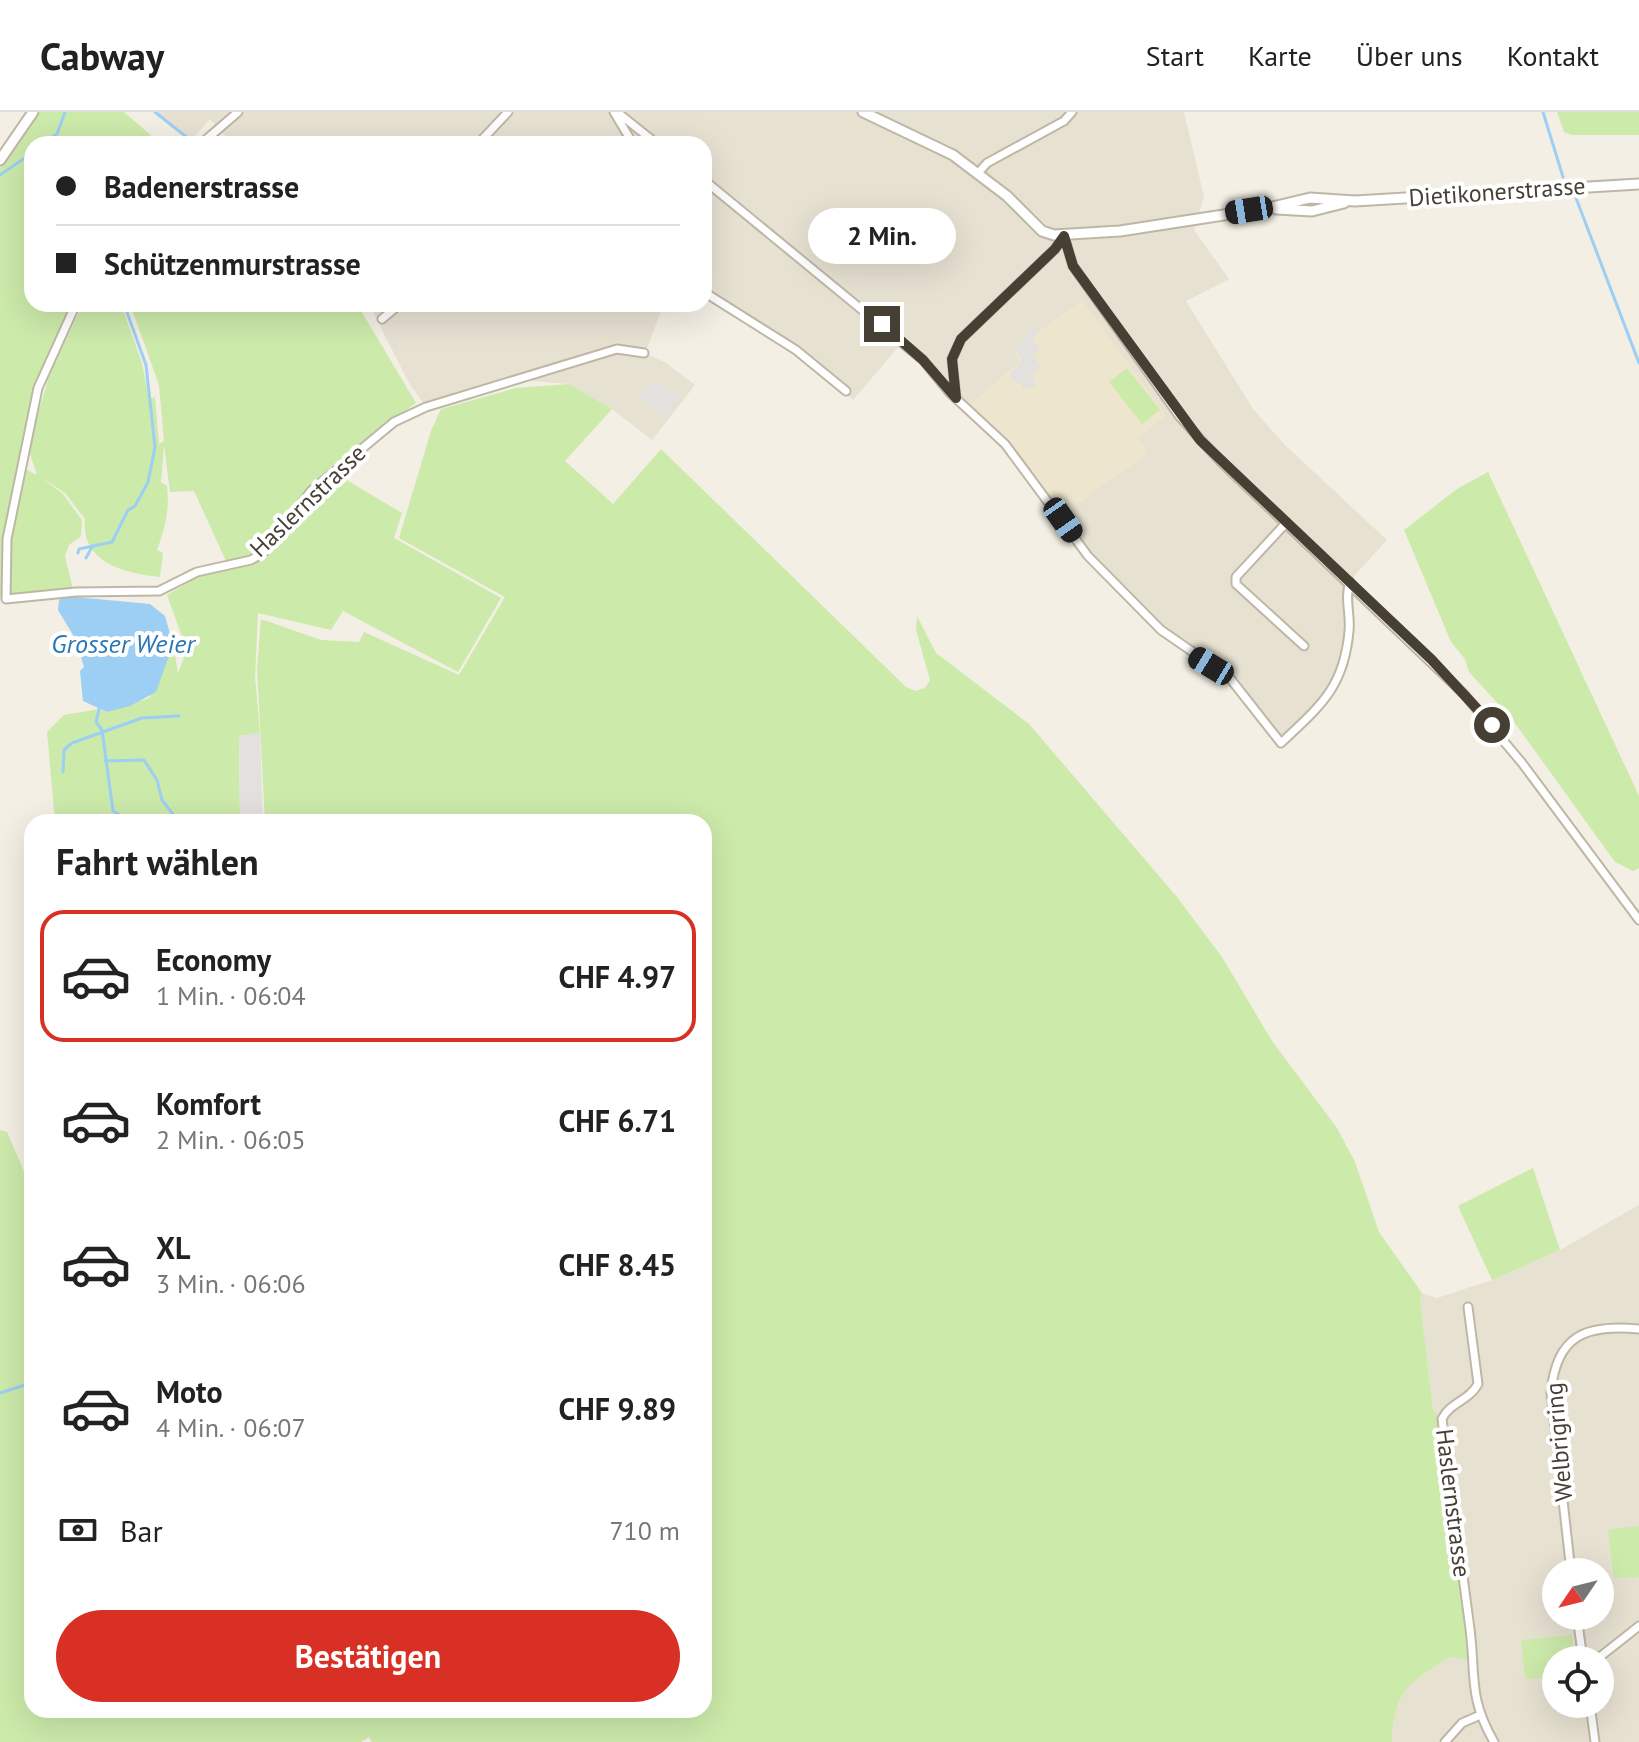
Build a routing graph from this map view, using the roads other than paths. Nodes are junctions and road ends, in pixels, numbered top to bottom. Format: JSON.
{"nodes":[{"id":1,"x":33,"y":112,"type":"edge"},
{"id":2,"x":238,"y":112,"type":"edge"},
{"id":3,"x":508,"y":112,"type":"edge"},
{"id":4,"x":616,"y":112,"type":"edge"},
{"id":5,"x":863,"y":112,"type":"edge"},
{"id":6,"x":1072,"y":112,"type":"edge"},
{"id":7,"x":210,"y":136,"type":"edge"},
{"id":8,"x":486,"y":136,"type":"edge"},
{"id":9,"x":629,"y":136,"type":"edge"},
{"id":10,"x":647,"y":136,"type":"edge"},
{"id":11,"x":0,"y":160,"type":"edge"},
{"id":12,"x":979,"y":172,"type":"junction"},
{"id":13,"x":1639,"y":184,"type":"edge"},
{"id":14,"x":712,"y":187,"type":"edge"},
{"id":15,"x":1064,"y":236,"type":"junction"},
{"id":16,"x":712,"y":297,"type":"edge"},
{"id":17,"x":72,"y":312,"type":"edge"},
{"id":18,"x":390,"y":312,"type":"edge"},
{"id":19,"x":382,"y":319,"type":"dead end"},
{"id":20,"x":644,"y":353,"type":"dead end"},
{"id":21,"x":846,"y":391,"type":"dead end"},
{"id":22,"x":956,"y":398,"type":"junction"},
{"id":23,"x":1286,"y":523,"type":"junction"},
{"id":24,"x":1350,"y":582,"type":"junction"},
{"id":25,"x":1304,"y":646,"type":"dead end"},
{"id":26,"x":1639,"y":920,"type":"edge"},
{"id":27,"x":1468,"y":1307,"type":"dead end"},
{"id":28,"x":1639,"y":1329,"type":"edge"},
{"id":29,"x":1569,"y":1558,"type":"edge"},
{"id":30,"x":1639,"y":1626,"type":"edge"},
{"id":31,"x":1614,"y":1646,"type":"edge"},
{"id":32,"x":1478,"y":1716,"type":"junction"},
{"id":33,"x":1592,"y":1718,"type":"edge"},
{"id":34,"x":1445,"y":1742,"type":"edge"},
{"id":35,"x":1494,"y":1742,"type":"edge"},
{"id":36,"x":1595,"y":1742,"type":"edge"}],
"edges":[{"from":1,"to":11,"type":"street"},
{"from":2,"to":7,"type":"street"},
{"from":3,"to":8,"type":"street"},
{"from":4,"to":9,"type":"street"},
{"from":4,"to":10,"type":"street"},
{"from":5,"to":12,"type":"street"},
{"from":6,"to":12,"type":"street"},
{"from":12,"to":15,"type":"street"},
{"from":13,"to":15,"type":"street","name":"Dietikonerstrasse"},
{"from":14,"to":22,"type":"street"},
{"from":15,"to":22,"type":"street"},
{"from":15,"to":23,"type":"street"},
{"from":16,"to":21,"type":"street"},
{"from":17,"to":20,"type":"street","name":"Haslernstrasse"},
{"from":18,"to":19,"type":"street"},
{"from":22,"to":24,"type":"street"},
{"from":23,"to":24,"type":"street"},
{"from":23,"to":25,"type":"street"},
{"from":24,"to":26,"type":"street"},
{"from":27,"to":32,"type":"street","name":"Haslernstrasse"},
{"from":28,"to":29,"type":"street","name":"Welbrigring"},
{"from":30,"to":31,"type":"street"},
{"from":32,"to":34,"type":"street"},
{"from":32,"to":35,"type":"street"},
{"from":33,"to":36,"type":"street"}]}
